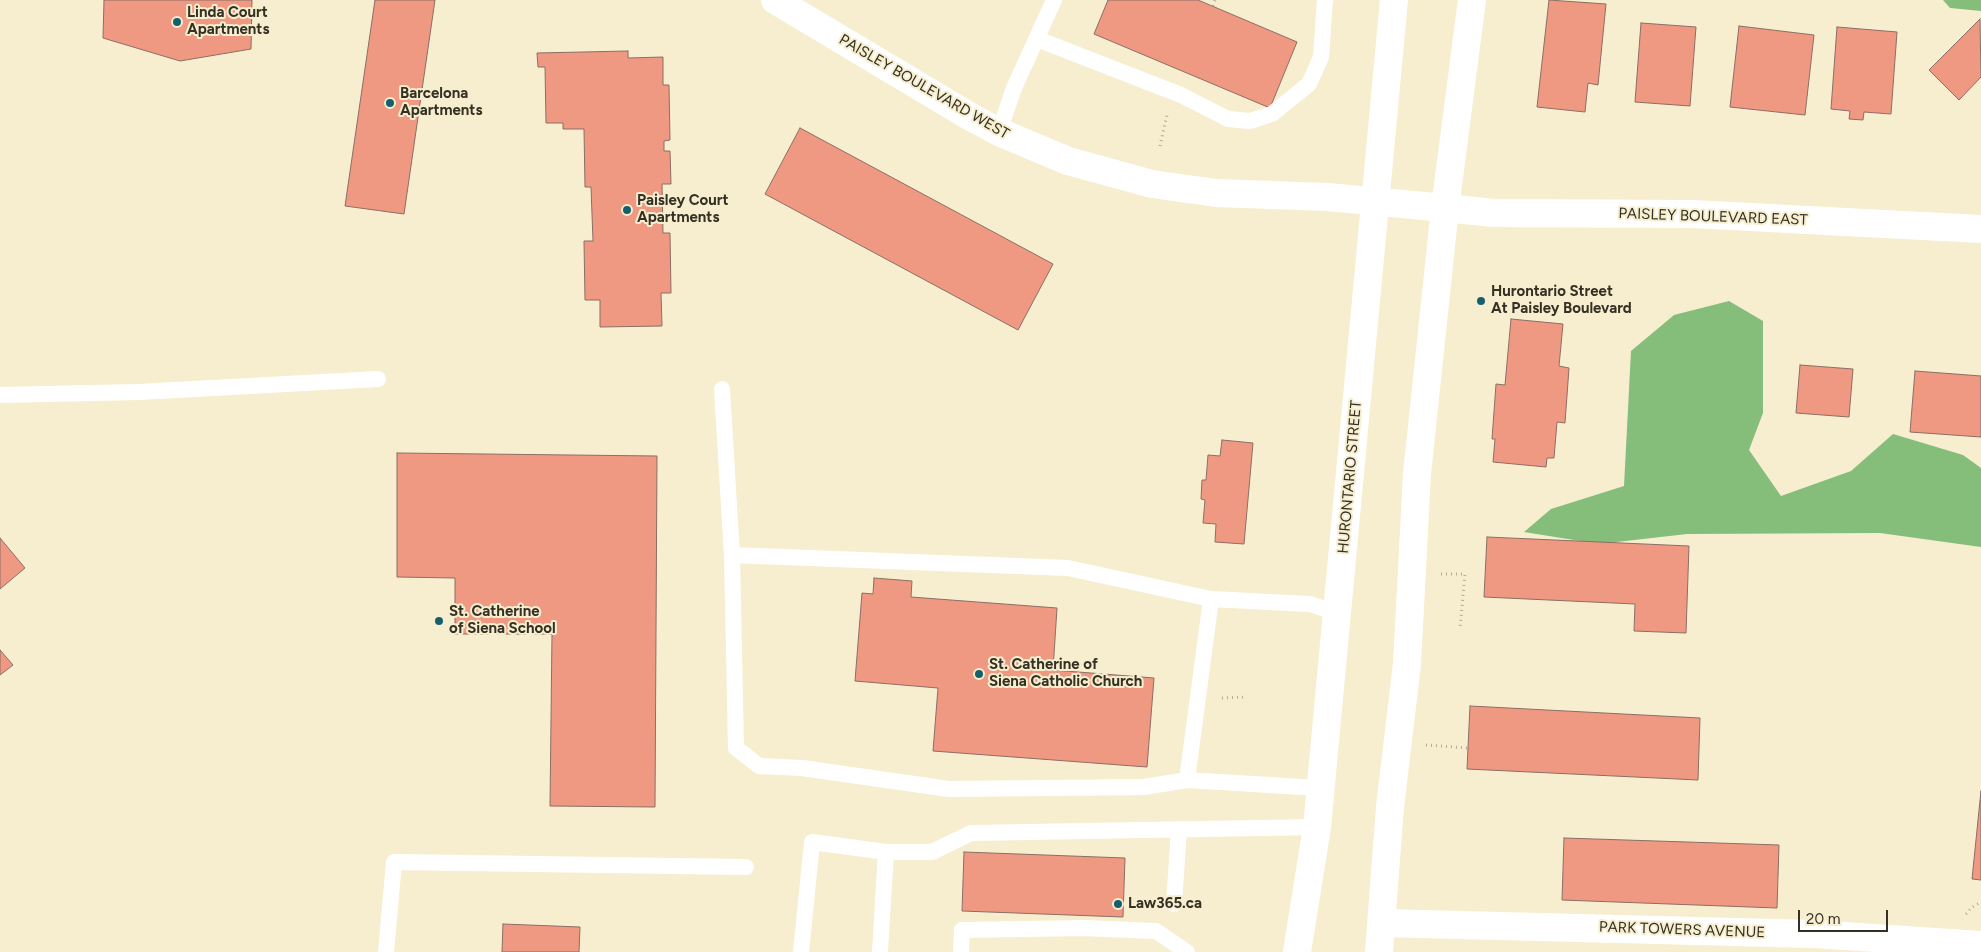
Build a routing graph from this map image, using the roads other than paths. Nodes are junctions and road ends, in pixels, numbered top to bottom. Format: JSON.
{"nodes":[{"id":1,"x":775,"y":0,"type":"edge"},
{"id":2,"x":1054,"y":0,"type":"edge"},
{"id":3,"x":1394,"y":0,"type":"edge"},
{"id":4,"x":1472,"y":0,"type":"edge"},
{"id":5,"x":1325,"y":6,"type":"edge"},
{"id":6,"x":1037,"y":38,"type":"junction"},
{"id":7,"x":999,"y":132,"type":"junction"},
{"id":8,"x":1375,"y":202,"type":"junction"},
{"id":9,"x":1444,"y":208,"type":"junction"},
{"id":10,"x":1981,"y":229,"type":"edge"},
{"id":11,"x":378,"y":379,"type":"dead end"},
{"id":12,"x":722,"y":389,"type":"dead end"},
{"id":13,"x":0,"y":394,"type":"edge"},
{"id":14,"x":732,"y":555,"type":"junction"},
{"id":15,"x":1211,"y":599,"type":"junction"},
{"id":16,"x":1337,"y":612,"type":"junction"},
{"id":17,"x":1187,"y":780,"type":"junction"},
{"id":18,"x":1319,"y":788,"type":"junction"},
{"id":19,"x":1317,"y":827,"type":"junction"},
{"id":20,"x":1179,"y":829,"type":"junction"},
{"id":21,"x":886,"y":852,"type":"junction"},
{"id":22,"x":746,"y":867,"type":"dead end"},
{"id":23,"x":1174,"y":904,"type":"dead end"},
{"id":24,"x":1382,"y":923,"type":"junction"},
{"id":25,"x":1981,"y":945,"type":"edge"},
{"id":26,"x":386,"y":952,"type":"edge"},
{"id":27,"x":801,"y":952,"type":"edge"},
{"id":28,"x":880,"y":952,"type":"edge"},
{"id":29,"x":961,"y":952,"type":"edge"},
{"id":30,"x":1187,"y":952,"type":"edge"},
{"id":31,"x":1297,"y":952,"type":"edge"},
{"id":32,"x":1379,"y":952,"type":"edge"}],
"edges":[{"from":1,"to":7,"type":"main road","name":"PAISLEY BOULEVARD WEST"},
{"from":2,"to":6,"type":"lane"},
{"from":3,"to":8,"type":"main road","name":"HURONTARIO STREET"},
{"from":4,"to":9,"type":"main road"},
{"from":5,"to":6,"type":"lane"},
{"from":6,"to":7,"type":"lane"},
{"from":7,"to":8,"type":"main road","name":"PAISLEY BOULEVARD WEST"},
{"from":8,"to":9,"type":"main road","name":"PAISLEY BOULEVARD WEST"},
{"from":8,"to":16,"type":"main road","name":"HURONTARIO STREET"},
{"from":9,"to":10,"type":"main road","name":"PAISLEY BOULEVARD EAST"},
{"from":9,"to":24,"type":"main road"},
{"from":11,"to":13,"type":"lane"},
{"from":12,"to":14,"type":"lane"},
{"from":14,"to":15,"type":"lane"},
{"from":14,"to":17,"type":"lane"},
{"from":15,"to":16,"type":"lane"},
{"from":15,"to":17,"type":"lane"},
{"from":16,"to":18,"type":"main road","name":"HURONTARIO STREET"},
{"from":17,"to":18,"type":"lane"},
{"from":18,"to":19,"type":"main road","name":"HURONTARIO STREET"},
{"from":19,"to":20,"type":"lane"},
{"from":19,"to":31,"type":"main road","name":"HURONTARIO STREET"},
{"from":20,"to":21,"type":"lane"},
{"from":20,"to":23,"type":"lane"},
{"from":21,"to":27,"type":"lane"},
{"from":21,"to":28,"type":"lane"},
{"from":22,"to":26,"type":"lane"},
{"from":24,"to":25,"type":"main road","name":"PARK TOWERS AVENUE"},
{"from":24,"to":32,"type":"main road"},
{"from":29,"to":30,"type":"lane"}]}
